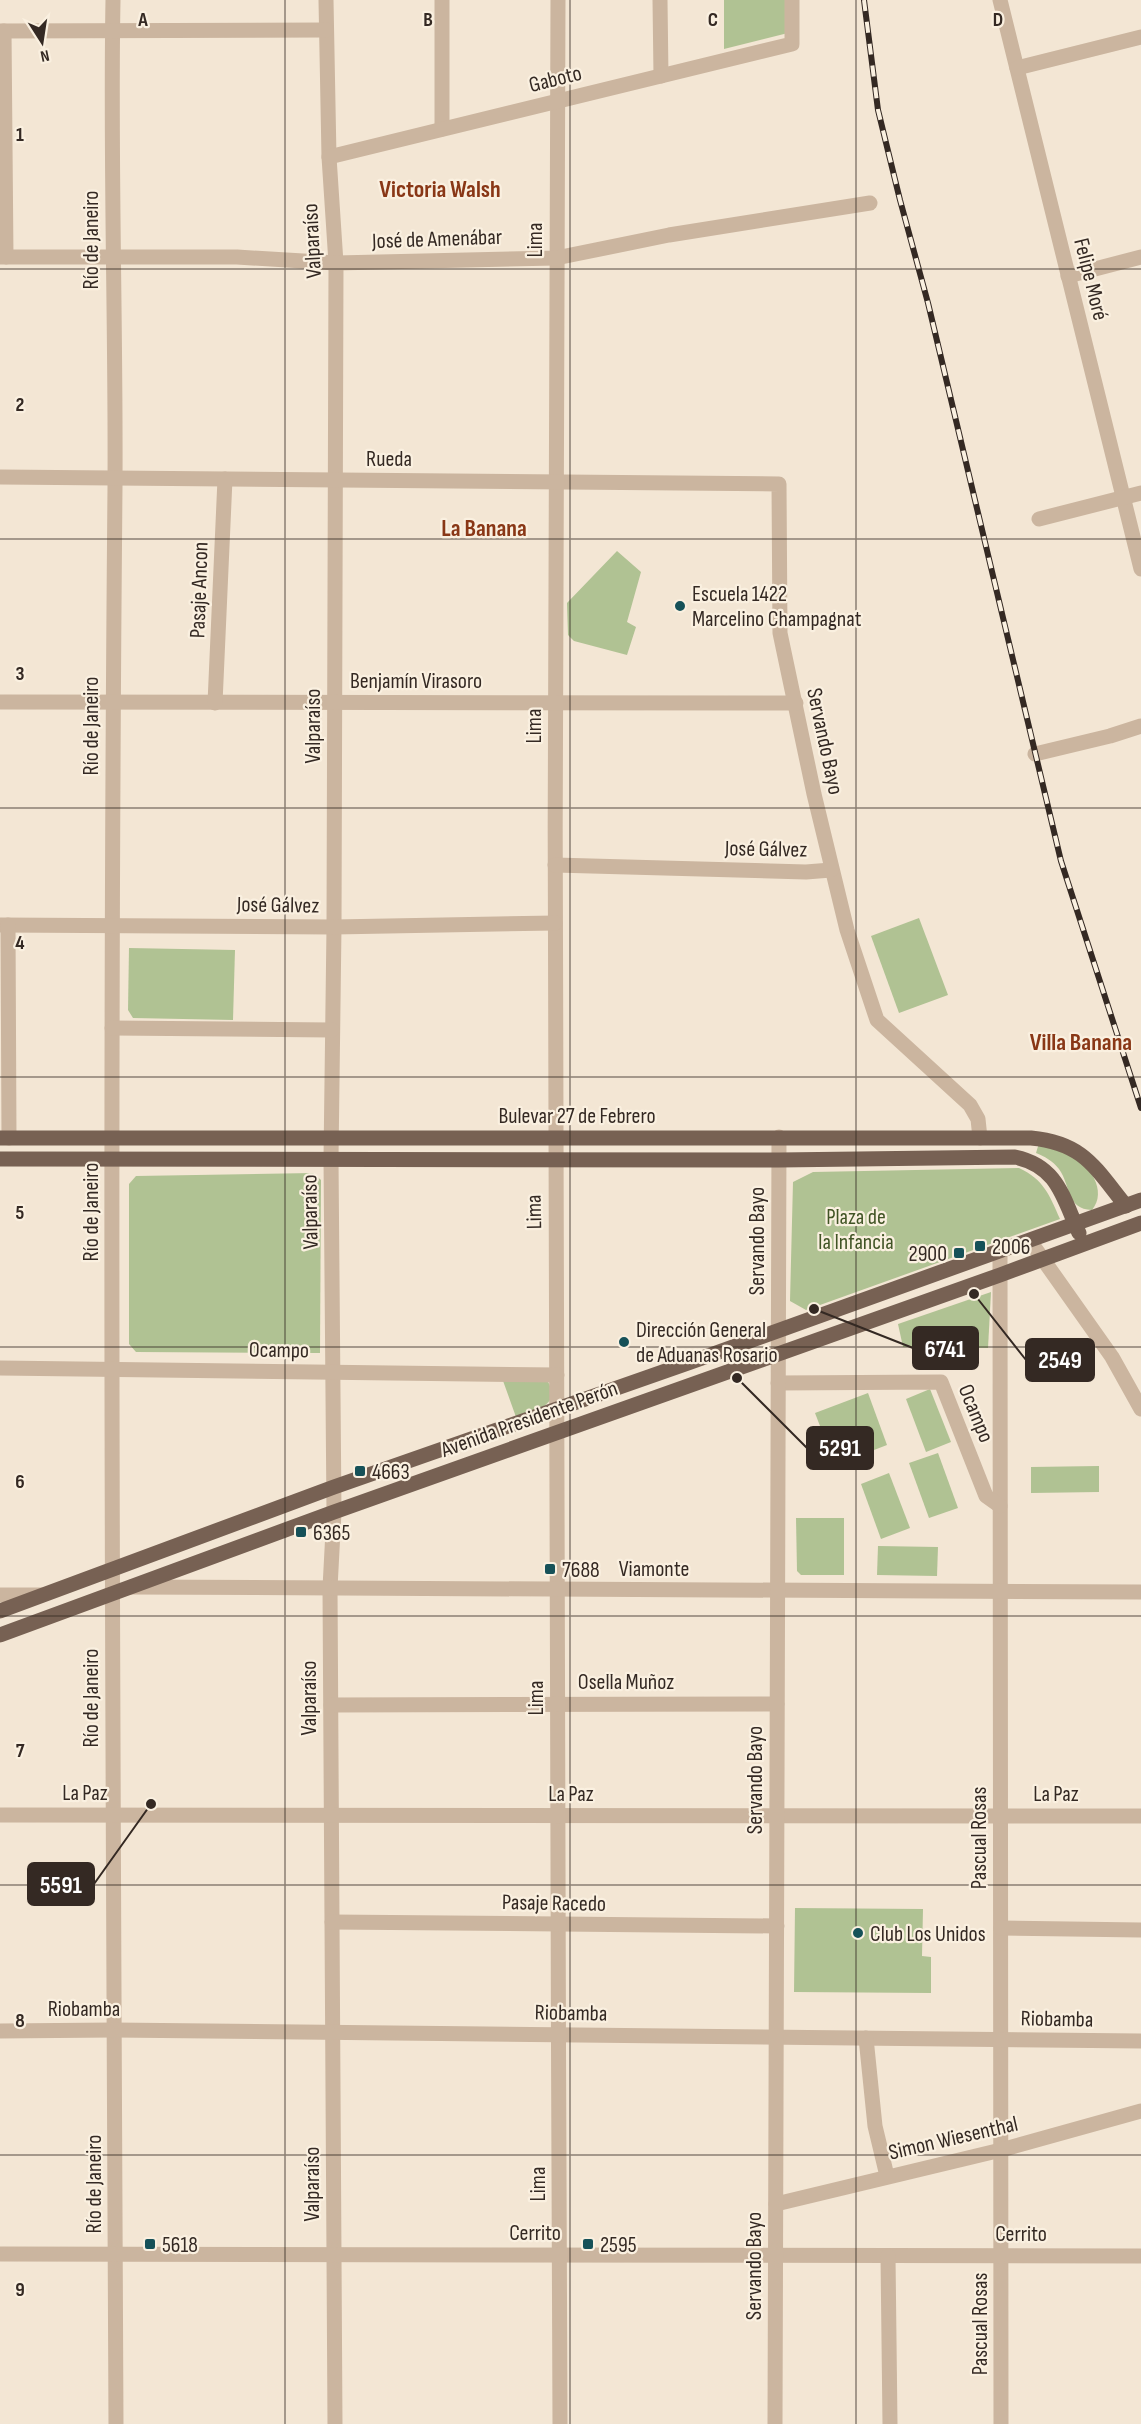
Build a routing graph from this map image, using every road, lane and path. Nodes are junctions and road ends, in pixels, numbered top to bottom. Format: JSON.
{"nodes":[{"id":1,"x":113,"y":0,"type":"edge"},
{"id":2,"x":326,"y":0,"type":"edge"},
{"id":3,"x":442,"y":0,"type":"edge"},
{"id":4,"x":558,"y":0,"type":"edge"},
{"id":5,"x":660,"y":0,"type":"edge"},
{"id":6,"x":792,"y":0,"type":"edge"},
{"id":7,"x":1000,"y":0,"type":"edge"},
{"id":8,"x":326,"y":30,"type":"junction"},
{"id":9,"x":2,"y":31,"type":"edge"},
{"id":10,"x":112,"y":31,"type":"junction"},
{"id":11,"x":1141,"y":37,"type":"edge"},
{"id":12,"x":1017,"y":68,"type":"junction"},
{"id":13,"x":661,"y":76,"type":"junction"},
{"id":14,"x":558,"y":101,"type":"junction"},
{"id":15,"x":442,"y":129,"type":"junction"},
{"id":16,"x":329,"y":157,"type":"junction"},
{"id":17,"x":870,"y":203,"type":"dead end"},
{"id":18,"x":3,"y":257,"type":"edge"},
{"id":19,"x":112,"y":257,"type":"junction"},
{"id":20,"x":1141,"y":257,"type":"edge"},
{"id":21,"x":556,"y":258,"type":"junction"},
{"id":22,"x":336,"y":264,"type":"junction"},
{"id":23,"x":1068,"y":276,"type":"junction"},
{"id":24,"x":0,"y":477,"type":"edge"},
{"id":25,"x":115,"y":478,"type":"junction"},
{"id":26,"x":225,"y":479,"type":"junction"},
{"id":27,"x":336,"y":480,"type":"junction"},
{"id":28,"x":556,"y":482,"type":"junction"},
{"id":29,"x":779,"y":484,"type":"joint"},
{"id":30,"x":1141,"y":493,"type":"edge"},
{"id":31,"x":1122,"y":498,"type":"junction"},
{"id":32,"x":1039,"y":519,"type":"dead end"},
{"id":33,"x":1141,"y":569,"type":"edge"},
{"id":34,"x":0,"y":702,"type":"edge"},
{"id":35,"x":112,"y":702,"type":"junction"},
{"id":36,"x":215,"y":703,"type":"junction"},
{"id":37,"x":335,"y":703,"type":"junction"},
{"id":38,"x":556,"y":703,"type":"junction"},
{"id":39,"x":796,"y":703,"type":"junction"},
{"id":40,"x":1141,"y":726,"type":"edge"},
{"id":41,"x":1035,"y":754,"type":"dead end"},
{"id":42,"x":555,"y":865,"type":"junction"},
{"id":43,"x":831,"y":870,"type":"junction"},
{"id":44,"x":112,"y":924,"type":"junction"},
{"id":45,"x":555,"y":924,"type":"junction"},
{"id":46,"x":4,"y":925,"type":"edge"},
{"id":47,"x":334,"y":927,"type":"junction"},
{"id":48,"x":112,"y":1028,"type":"junction"},
{"id":49,"x":332,"y":1030,"type":"junction"},
{"id":50,"x":779,"y":1137,"type":"junction"},
{"id":51,"x":5,"y":1138,"type":"edge"},
{"id":52,"x":112,"y":1138,"type":"junction"},
{"id":53,"x":331,"y":1138,"type":"junction"},
{"id":54,"x":555,"y":1138,"type":"junction"},
{"id":55,"x":980,"y":1138,"type":"junction"},
{"id":56,"x":0,"y":1159,"type":"edge"},
{"id":57,"x":112,"y":1159,"type":"junction"},
{"id":58,"x":331,"y":1159,"type":"junction"},
{"id":59,"x":555,"y":1160,"type":"junction"},
{"id":60,"x":779,"y":1160,"type":"junction"},
{"id":61,"x":1141,"y":1200,"type":"edge"},
{"id":62,"x":1126,"y":1206,"type":"junction"},
{"id":63,"x":1141,"y":1223,"type":"edge"},
{"id":64,"x":1075,"y":1224,"type":"junction"},
{"id":65,"x":1030,"y":1241,"type":"junction"},
{"id":66,"x":1084,"y":1244,"type":"junction"},
{"id":67,"x":1000,"y":1251,"type":"junction"},
{"id":68,"x":1042,"y":1259,"type":"junction"},
{"id":69,"x":1000,"y":1275,"type":"junction"},
{"id":70,"x":779,"y":1331,"type":"junction"},
{"id":71,"x":777,"y":1354,"type":"junction"},
{"id":72,"x":0,"y":1368,"type":"edge"},
{"id":73,"x":112,"y":1369,"type":"junction"},
{"id":74,"x":333,"y":1372,"type":"junction"},
{"id":75,"x":557,"y":1375,"type":"junction"},
{"id":76,"x":778,"y":1383,"type":"junction"},
{"id":77,"x":557,"y":1409,"type":"junction"},
{"id":78,"x":1141,"y":1409,"type":"edge"},
{"id":79,"x":558,"y":1431,"type":"junction"},
{"id":80,"x":334,"y":1487,"type":"junction"},
{"id":81,"x":1000,"y":1506,"type":"junction"},
{"id":82,"x":334,"y":1512,"type":"junction"},
{"id":83,"x":112,"y":1570,"type":"junction"},
{"id":84,"x":131,"y":1587,"type":"junction"},
{"id":85,"x":330,"y":1588,"type":"junction"},
{"id":86,"x":558,"y":1590,"type":"junction"},
{"id":87,"x":778,"y":1591,"type":"junction"},
{"id":88,"x":1000,"y":1592,"type":"junction"},
{"id":89,"x":1141,"y":1592,"type":"edge"},
{"id":90,"x":112,"y":1594,"type":"junction"},
{"id":91,"x":0,"y":1595,"type":"edge"},
{"id":92,"x":41,"y":1595,"type":"junction"},
{"id":93,"x":0,"y":1611,"type":"edge"},
{"id":94,"x":0,"y":1635,"type":"edge"},
{"id":95,"x":558,"y":1704,"type":"junction"},
{"id":96,"x":777,"y":1704,"type":"junction"},
{"id":97,"x":331,"y":1705,"type":"junction"},
{"id":98,"x":0,"y":1815,"type":"edge"},
{"id":99,"x":113,"y":1815,"type":"junction"},
{"id":100,"x":331,"y":1815,"type":"junction"},
{"id":101,"x":558,"y":1816,"type":"junction"},
{"id":102,"x":777,"y":1816,"type":"junction"},
{"id":103,"x":1001,"y":1816,"type":"junction"},
{"id":104,"x":1141,"y":1816,"type":"edge"},
{"id":105,"x":332,"y":1922,"type":"junction"},
{"id":106,"x":558,"y":1924,"type":"junction"},
{"id":107,"x":777,"y":1926,"type":"junction"},
{"id":108,"x":1001,"y":1928,"type":"junction"},
{"id":109,"x":1141,"y":1930,"type":"edge"},
{"id":110,"x":114,"y":2030,"type":"junction"},
{"id":111,"x":0,"y":2031,"type":"edge"},
{"id":112,"x":333,"y":2032,"type":"junction"},
{"id":113,"x":559,"y":2034,"type":"junction"},
{"id":114,"x":776,"y":2037,"type":"junction"},
{"id":115,"x":866,"y":2038,"type":"junction"},
{"id":116,"x":1001,"y":2039,"type":"junction"},
{"id":117,"x":1141,"y":2041,"type":"edge"},
{"id":118,"x":1141,"y":2111,"type":"edge"},
{"id":119,"x":1001,"y":2150,"type":"junction"},
{"id":120,"x":887,"y":2176,"type":"junction"},
{"id":121,"x":776,"y":2204,"type":"junction"},
{"id":122,"x":0,"y":2254,"type":"edge"},
{"id":123,"x":115,"y":2254,"type":"junction"},
{"id":124,"x":334,"y":2254,"type":"junction"},
{"id":125,"x":559,"y":2255,"type":"junction"},
{"id":126,"x":776,"y":2255,"type":"junction"},
{"id":127,"x":888,"y":2256,"type":"junction"},
{"id":128,"x":1001,"y":2256,"type":"junction"},
{"id":129,"x":1141,"y":2256,"type":"edge"},
{"id":130,"x":116,"y":2424,"type":"edge"},
{"id":131,"x":335,"y":2424,"type":"edge"},
{"id":132,"x":560,"y":2424,"type":"edge"},
{"id":133,"x":775,"y":2424,"type":"edge"},
{"id":134,"x":890,"y":2424,"type":"edge"},
{"id":135,"x":1001,"y":2424,"type":"edge"}],
"edges":[{"from":1,"to":10,"type":"street","name":"Río de Janeiro"},
{"from":2,"to":8,"type":"street","name":"Valparaíso"},
{"from":3,"to":15,"type":"street"},
{"from":4,"to":14,"type":"street","name":"Lima"},
{"from":5,"to":13,"type":"street"},
{"from":6,"to":13,"type":"street","name":"Gaboto"},
{"from":7,"to":12,"type":"street","name":"Felipe Moré"},
{"from":8,"to":10,"type":"street"},
{"from":8,"to":16,"type":"street","name":"Valparaíso"},
{"from":9,"to":10,"type":"street"},
{"from":9,"to":18,"type":"street"},
{"from":10,"to":19,"type":"street","name":"Río de Janeiro"},
{"from":11,"to":12,"type":"street"},
{"from":12,"to":23,"type":"street","name":"Felipe Moré"},
{"from":13,"to":14,"type":"street","name":"Gaboto"},
{"from":14,"to":15,"type":"street","name":"Gaboto"},
{"from":14,"to":21,"type":"street","name":"Lima"},
{"from":15,"to":16,"type":"street","name":"Gaboto"},
{"from":16,"to":22,"type":"street","name":"Valparaíso"},
{"from":17,"to":21,"type":"street","name":"José de Amenábar"},
{"from":18,"to":19,"type":"street","name":"José de Amenábar"},
{"from":19,"to":22,"type":"street","name":"José de Amenábar"},
{"from":19,"to":25,"type":"street","name":"Río de Janeiro"},
{"from":20,"to":23,"type":"street"},
{"from":21,"to":22,"type":"street","name":"José de Amenábar"},
{"from":21,"to":28,"type":"street","name":"Lima"},
{"from":22,"to":27,"type":"street","name":"Valparaíso"},
{"from":23,"to":31,"type":"street","name":"Felipe Moré"},
{"from":24,"to":25,"type":"street","name":"Rueda"},
{"from":25,"to":26,"type":"street","name":"Rueda"},
{"from":25,"to":35,"type":"street","name":"Río de Janeiro"},
{"from":26,"to":27,"type":"street","name":"Rueda"},
{"from":26,"to":36,"type":"street","name":"Pasaje Ancon"},
{"from":27,"to":28,"type":"street","name":"Rueda"},
{"from":27,"to":37,"type":"street","name":"Valparaíso"},
{"from":28,"to":29,"type":"street","name":"Rueda"},
{"from":28,"to":38,"type":"street","name":"Lima"},
{"from":29,"to":39,"type":"street","name":"Servando Bayo"},
{"from":30,"to":31,"type":"street"},
{"from":31,"to":32,"type":"street"},
{"from":31,"to":33,"type":"street","name":"Felipe Moré"},
{"from":34,"to":35,"type":"street","name":"Benjamín Virasoro"},
{"from":35,"to":36,"type":"street","name":"Benjamín Virasoro"},
{"from":35,"to":44,"type":"street","name":"Río de Janeiro"},
{"from":36,"to":37,"type":"street","name":"Benjamín Virasoro"},
{"from":37,"to":38,"type":"street","name":"Benjamín Virasoro"},
{"from":37,"to":47,"type":"street","name":"Valparaíso"},
{"from":38,"to":39,"type":"street","name":"Benjamín Virasoro"},
{"from":38,"to":42,"type":"street","name":"Lima"},
{"from":39,"to":43,"type":"street","name":"Servando Bayo"},
{"from":40,"to":41,"type":"street"},
{"from":42,"to":43,"type":"street","name":"José Gálvez"},
{"from":42,"to":45,"type":"street","name":"Lima"},
{"from":43,"to":55,"type":"street","name":"Servando Bayo"},
{"from":44,"to":46,"type":"street","name":"José Gálvez"},
{"from":44,"to":47,"type":"street","name":"José Gálvez"},
{"from":44,"to":48,"type":"street","name":"Río de Janeiro"},
{"from":45,"to":47,"type":"street","name":"José Gálvez"},
{"from":45,"to":54,"type":"street","name":"Lima"},
{"from":46,"to":51,"type":"street"},
{"from":47,"to":49,"type":"street","name":"Valparaíso"},
{"from":48,"to":49,"type":"street"},
{"from":48,"to":52,"type":"street","name":"Río de Janeiro"},
{"from":49,"to":53,"type":"street","name":"Valparaíso"},
{"from":50,"to":54,"type":"main road","name":"Bulevar 27 de Febrero"},
{"from":50,"to":55,"type":"main road","name":"Bulevar 27 de Febrero"},
{"from":50,"to":60,"type":"street","name":"Servando Bayo"},
{"from":51,"to":52,"type":"main road","name":"Bulevar 27 de Febrero"},
{"from":52,"to":53,"type":"main road","name":"Bulevar 27 de Febrero"},
{"from":52,"to":57,"type":"street","name":"Río de Janeiro"},
{"from":53,"to":54,"type":"main road","name":"Bulevar 27 de Febrero"},
{"from":53,"to":58,"type":"street","name":"Valparaíso"},
{"from":54,"to":59,"type":"street","name":"Lima"},
{"from":55,"to":62,"type":"main road","name":"Bulevar 27 de Febrero"},
{"from":56,"to":57,"type":"main road","name":"Bulevar 27 de Febrero"},
{"from":57,"to":58,"type":"main road","name":"Bulevar 27 de Febrero"},
{"from":57,"to":73,"type":"street","name":"Río de Janeiro"},
{"from":58,"to":59,"type":"main road","name":"Bulevar 27 de Febrero"},
{"from":58,"to":74,"type":"street","name":"Valparaíso"},
{"from":59,"to":60,"type":"main road","name":"Bulevar 27 de Febrero"},
{"from":59,"to":75,"type":"street","name":"Lima"},
{"from":60,"to":64,"type":"main road","name":"Bulevar 27 de Febrero"},
{"from":60,"to":70,"type":"street","name":"Servando Bayo"},
{"from":61,"to":62,"type":"main road","name":"Avenida Presidente Perón"},
{"from":62,"to":64,"type":"main road","name":"Avenida Presidente Perón"},
{"from":63,"to":66,"type":"main road","name":"Avenida Presidente Perón"},
{"from":64,"to":65,"type":"main road","name":"Avenida Presidente Perón"},
{"from":64,"to":66,"type":"main road","name":"Bulevar 27 de Febrero"},
{"from":65,"to":67,"type":"main road","name":"Avenida Presidente Perón"},
{"from":65,"to":68,"type":"street"},
{"from":66,"to":68,"type":"main road","name":"Avenida Presidente Perón"},
{"from":67,"to":69,"type":"street","name":"Pascual Rosas"},
{"from":67,"to":70,"type":"main road","name":"Avenida Presidente Perón"},
{"from":68,"to":69,"type":"main road","name":"Avenida Presidente Perón"},
{"from":68,"to":78,"type":"street"},
{"from":69,"to":71,"type":"main road","name":"Avenida Presidente Perón"},
{"from":69,"to":81,"type":"street","name":"Pascual Rosas"},
{"from":70,"to":71,"type":"street","name":"Servando Bayo"},
{"from":70,"to":77,"type":"main road","name":"Avenida Presidente Perón"},
{"from":71,"to":76,"type":"street","name":"Servando Bayo"},
{"from":71,"to":79,"type":"main road","name":"Avenida Presidente Perón"},
{"from":72,"to":73,"type":"street","name":"Ocampo"},
{"from":73,"to":74,"type":"street","name":"Ocampo"},
{"from":73,"to":83,"type":"street","name":"Río de Janeiro"},
{"from":74,"to":75,"type":"street","name":"Ocampo"},
{"from":74,"to":80,"type":"street","name":"Valparaíso"},
{"from":75,"to":77,"type":"street","name":"Lima"},
{"from":76,"to":81,"type":"street","name":"Ocampo"},
{"from":76,"to":87,"type":"street","name":"Servando Bayo"},
{"from":77,"to":79,"type":"street","name":"Lima"},
{"from":77,"to":80,"type":"main road","name":"Avenida Presidente Perón"},
{"from":79,"to":82,"type":"main road","name":"Avenida Presidente Perón"},
{"from":79,"to":86,"type":"street","name":"Lima"},
{"from":80,"to":82,"type":"street","name":"Valparaíso"},
{"from":80,"to":83,"type":"main road","name":"Avenida Presidente Perón"},
{"from":81,"to":88,"type":"street","name":"Pascual Rosas"},
{"from":82,"to":84,"type":"main road","name":"Avenida Presidente Perón"},
{"from":82,"to":85,"type":"street","name":"Valparaíso"},
{"from":83,"to":90,"type":"street","name":"Río de Janeiro"},
{"from":83,"to":92,"type":"main road","name":"Avenida Presidente Perón"},
{"from":84,"to":85,"type":"street","name":"Viamonte"},
{"from":84,"to":90,"type":"main road","name":"Avenida Presidente Perón"},
{"from":85,"to":86,"type":"street","name":"Viamonte"},
{"from":85,"to":97,"type":"street","name":"Valparaíso"},
{"from":86,"to":87,"type":"street","name":"Viamonte"},
{"from":86,"to":95,"type":"street","name":"Lima"},
{"from":87,"to":88,"type":"street","name":"Viamonte"},
{"from":87,"to":96,"type":"street","name":"Servando Bayo"},
{"from":88,"to":89,"type":"street","name":"Viamonte"},
{"from":88,"to":103,"type":"street","name":"Pascual Rosas"},
{"from":90,"to":94,"type":"main road","name":"Avenida Presidente Perón"},
{"from":90,"to":99,"type":"street","name":"Río de Janeiro"},
{"from":91,"to":92,"type":"street"},
{"from":92,"to":93,"type":"main road","name":"Avenida Presidente Perón"},
{"from":95,"to":96,"type":"street","name":"Osella Muñoz"},
{"from":95,"to":97,"type":"street","name":"Osella Muñoz"},
{"from":95,"to":101,"type":"street","name":"Lima"},
{"from":96,"to":102,"type":"street","name":"Servando Bayo"},
{"from":97,"to":100,"type":"street","name":"Valparaíso"},
{"from":98,"to":99,"type":"street","name":"La Paz"},
{"from":99,"to":100,"type":"street","name":"La Paz"},
{"from":99,"to":110,"type":"street","name":"Río de Janeiro"},
{"from":100,"to":101,"type":"street","name":"La Paz"},
{"from":100,"to":105,"type":"street","name":"Valparaíso"},
{"from":101,"to":102,"type":"street","name":"La Paz"},
{"from":101,"to":106,"type":"street","name":"Lima"},
{"from":102,"to":103,"type":"street","name":"La Paz"},
{"from":102,"to":107,"type":"street","name":"Servando Bayo"},
{"from":103,"to":104,"type":"street","name":"La Paz"},
{"from":103,"to":108,"type":"street","name":"Pascual Rosas"},
{"from":105,"to":106,"type":"street","name":"Pasaje Racedo"},
{"from":105,"to":112,"type":"street","name":"Valparaíso"},
{"from":106,"to":107,"type":"street","name":"Pasaje Racedo"},
{"from":106,"to":113,"type":"street","name":"Lima"},
{"from":107,"to":114,"type":"street","name":"Servando Bayo"},
{"from":108,"to":109,"type":"street"},
{"from":108,"to":116,"type":"street","name":"Pascual Rosas"},
{"from":110,"to":111,"type":"street","name":"Riobamba"},
{"from":110,"to":112,"type":"street","name":"Riobamba"},
{"from":110,"to":123,"type":"street","name":"Río de Janeiro"},
{"from":112,"to":113,"type":"street","name":"Riobamba"},
{"from":112,"to":124,"type":"street","name":"Valparaíso"},
{"from":113,"to":114,"type":"street","name":"Riobamba"},
{"from":113,"to":125,"type":"street","name":"Lima"},
{"from":114,"to":115,"type":"street","name":"Riobamba"},
{"from":114,"to":121,"type":"street","name":"Servando Bayo"},
{"from":115,"to":116,"type":"street","name":"Riobamba"},
{"from":115,"to":120,"type":"street"},
{"from":116,"to":117,"type":"street","name":"Riobamba"},
{"from":116,"to":119,"type":"street","name":"Pascual Rosas"},
{"from":118,"to":119,"type":"street","name":"Simon Wiesenthal"},
{"from":119,"to":120,"type":"street","name":"Simon Wiesenthal"},
{"from":119,"to":128,"type":"street","name":"Pascual Rosas"},
{"from":120,"to":121,"type":"street","name":"Simon Wiesenthal"},
{"from":121,"to":126,"type":"street","name":"Servando Bayo"},
{"from":122,"to":123,"type":"street","name":"Cerrito"},
{"from":123,"to":124,"type":"street","name":"Cerrito"},
{"from":123,"to":130,"type":"street","name":"Río de Janeiro"},
{"from":124,"to":125,"type":"street","name":"Cerrito"},
{"from":124,"to":131,"type":"street","name":"Valparaíso"},
{"from":125,"to":126,"type":"street","name":"Cerrito"},
{"from":125,"to":132,"type":"street","name":"Lima"},
{"from":126,"to":127,"type":"street","name":"Cerrito"},
{"from":126,"to":133,"type":"street","name":"Servando Bayo"},
{"from":127,"to":128,"type":"street","name":"Cerrito"},
{"from":127,"to":134,"type":"street"},
{"from":128,"to":129,"type":"street","name":"Cerrito"},
{"from":128,"to":135,"type":"street","name":"Pascual Rosas"}]}
